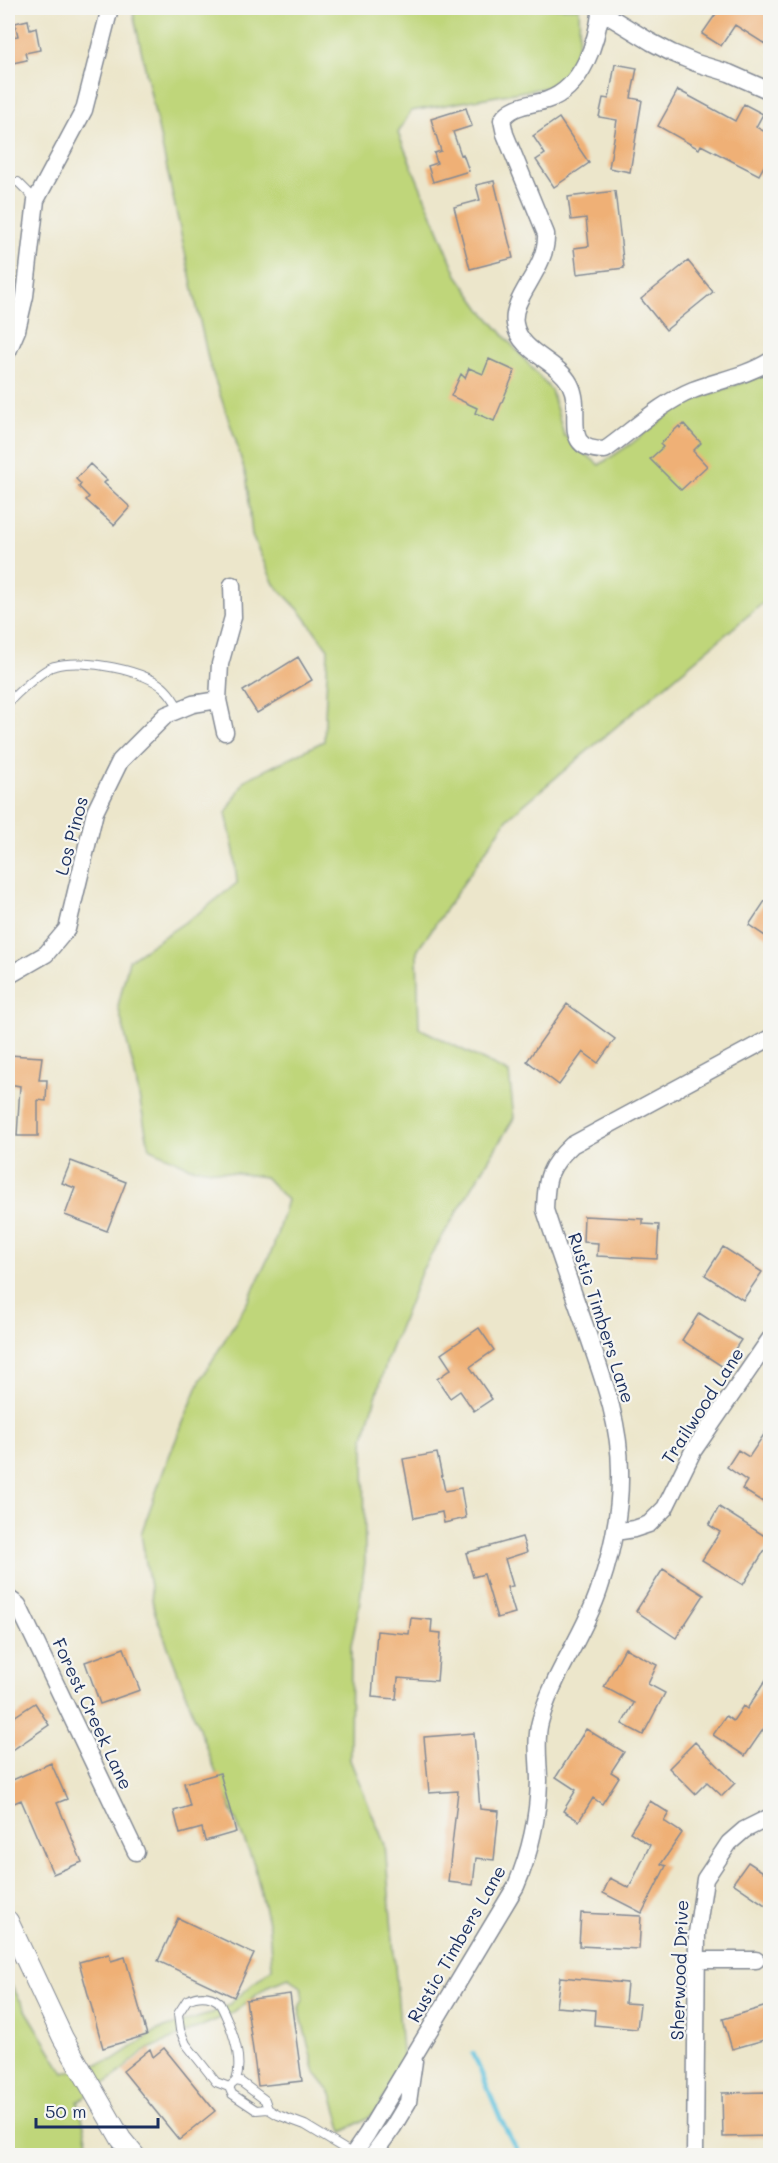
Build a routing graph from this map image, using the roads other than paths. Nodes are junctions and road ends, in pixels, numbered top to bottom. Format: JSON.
{"nodes":[{"id":1,"x":110,"y":8,"type":"edge"},
{"id":2,"x":601,"y":9,"type":"edge"},
{"id":3,"x":771,"y":91,"type":"edge"},
{"id":4,"x":8,"y":182,"type":"edge"},
{"id":5,"x":36,"y":200,"type":"junction"},
{"id":6,"x":8,"y":351,"type":"edge"},
{"id":7,"x":771,"y":362,"type":"edge"},
{"id":8,"x":232,"y":585,"type":"dead end"},
{"id":9,"x":218,"y":700,"type":"junction"},
{"id":10,"x":8,"y":703,"type":"edge"},
{"id":11,"x":180,"y":710,"type":"junction"},
{"id":12,"x":225,"y":732,"type":"dead end"},
{"id":13,"x":8,"y":976,"type":"edge"},
{"id":14,"x":771,"y":1038,"type":"edge"},
{"id":15,"x":771,"y":1339,"type":"edge"},
{"id":16,"x":615,"y":1532,"type":"junction"},
{"id":17,"x":8,"y":1598,"type":"edge"},
{"id":18,"x":771,"y":1817,"type":"edge"},
{"id":19,"x":136,"y":1852,"type":"dead end"},
{"id":20,"x":9,"y":1929,"type":"edge"},
{"id":21,"x":697,"y":1960,"type":"junction"},
{"id":22,"x":756,"y":1960,"type":"dead end"},
{"id":23,"x":416,"y":2052,"type":"junction"},
{"id":24,"x":233,"y":2084,"type":"junction"},
{"id":25,"x":268,"y":2109,"type":"junction"},
{"id":26,"x":354,"y":2155,"type":"edge"},
{"id":27,"x":135,"y":2156,"type":"edge"},
{"id":28,"x":372,"y":2156,"type":"edge"},
{"id":29,"x":695,"y":2156,"type":"edge"}],
"edges":[{"from":1,"to":5,"type":"street"},
{"from":2,"to":3,"type":"street"},
{"from":2,"to":7,"type":"street"},
{"from":4,"to":5,"type":"lane"},
{"from":5,"to":6,"type":"street"},
{"from":8,"to":9,"type":"street"},
{"from":9,"to":11,"type":"street","name":"Los Pinos"},
{"from":9,"to":12,"type":"street"},
{"from":10,"to":11,"type":"lane"},
{"from":11,"to":13,"type":"street","name":"Los Pinos"},
{"from":14,"to":16,"type":"street","name":"Rustic Timbers Lane"},
{"from":15,"to":16,"type":"street","name":"Trailwood Lane"},
{"from":16,"to":23,"type":"street","name":"Rustic Timbers Lane"},
{"from":17,"to":19,"type":"street","name":"Forest Creek Lane"},
{"from":18,"to":21,"type":"street","name":"Sherwood Drive"},
{"from":20,"to":27,"type":"street"},
{"from":21,"to":22,"type":"street"},
{"from":21,"to":29,"type":"street","name":"Sherwood Drive"},
{"from":23,"to":26,"type":"street","name":"Rustic Timbers Lane"},
{"from":23,"to":28,"type":"street","name":"Rustic Timbers Lane"},
{"from":24,"to":24,"type":"lane"},
{"from":24,"to":25,"type":"lane"},
{"from":24,"to":25,"type":"lane"},
{"from":25,"to":26,"type":"lane"}]}
